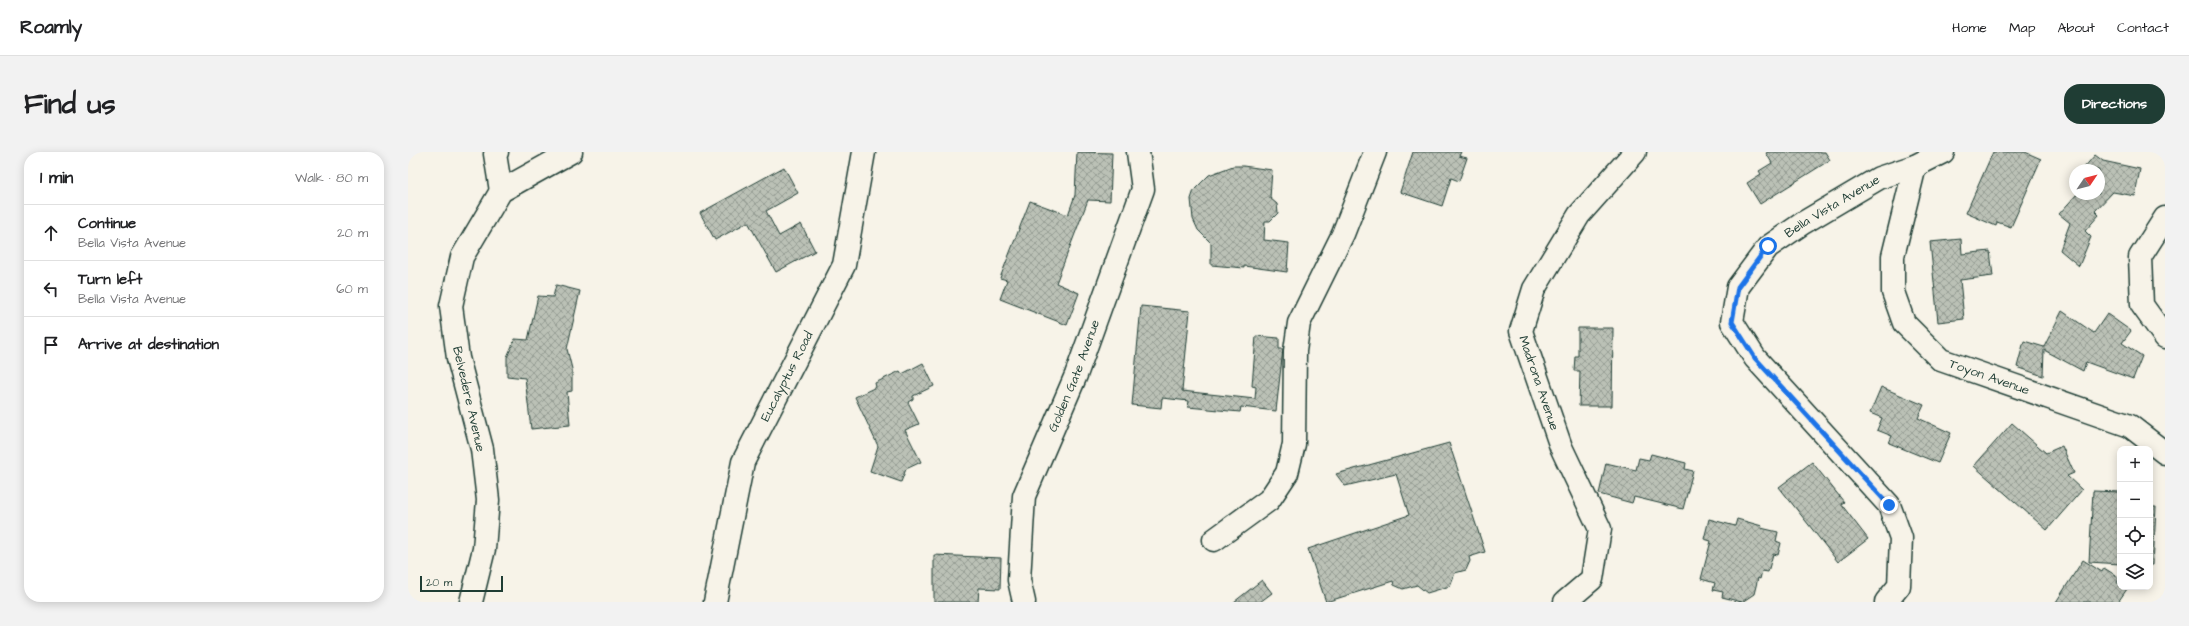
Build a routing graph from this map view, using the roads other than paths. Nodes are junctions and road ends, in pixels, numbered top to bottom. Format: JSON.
{"nodes":[{"id":1,"x":497,"y":152,"type":"edge"},
{"id":2,"x":571,"y":152,"type":"edge"},
{"id":3,"x":864,"y":152,"type":"edge"},
{"id":4,"x":1138,"y":152,"type":"edge"},
{"id":5,"x":1635,"y":152,"type":"edge"},
{"id":6,"x":1943,"y":152,"type":"edge"},
{"id":7,"x":1372,"y":160,"type":"edge"},
{"id":8,"x":1915,"y":166,"type":"junction"},
{"id":9,"x":501,"y":191,"type":"junction"},
{"id":10,"x":2165,"y":218,"type":"edge"},
{"id":11,"x":2165,"y":337,"type":"edge"},
{"id":12,"x":2165,"y":453,"type":"edge"},
{"id":13,"x":1214,"y":540,"type":"dead end"},
{"id":14,"x":471,"y":602,"type":"edge"},
{"id":15,"x":715,"y":602,"type":"edge"},
{"id":16,"x":1024,"y":602,"type":"edge"},
{"id":17,"x":1565,"y":602,"type":"edge"},
{"id":18,"x":1886,"y":602,"type":"edge"}],
"edges":[{"from":1,"to":9,"type":"street"},
{"from":2,"to":9,"type":"street"},
{"from":3,"to":15,"type":"street","name":"Eucalyptus Road"},
{"from":4,"to":16,"type":"street","name":"Golden Gate Avenue"},
{"from":5,"to":17,"type":"street","name":"Madrona Avenue"},
{"from":6,"to":8,"type":"street","name":"Bella Vista Avenue"},
{"from":7,"to":13,"type":"street"},
{"from":8,"to":12,"type":"street","name":"Toyon Avenue"},
{"from":8,"to":18,"type":"street","name":"Bella Vista Avenue"},
{"from":9,"to":14,"type":"street","name":"Belvedere Avenue"},
{"from":10,"to":11,"type":"street"}]}
